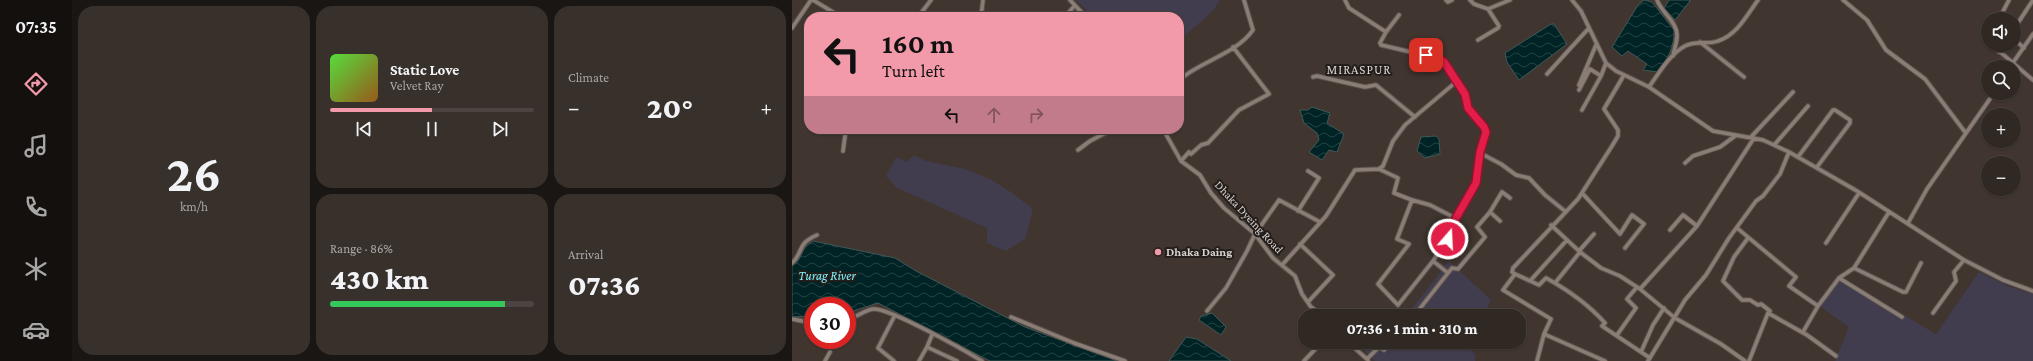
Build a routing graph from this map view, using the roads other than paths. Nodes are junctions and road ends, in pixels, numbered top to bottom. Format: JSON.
{"nodes":[{"id":1,"x":812,"y":0,"type":"edge"},
{"id":2,"x":930,"y":0,"type":"edge"},
{"id":3,"x":983,"y":0,"type":"edge"},
{"id":4,"x":1070,"y":0,"type":"edge"},
{"id":5,"x":1244,"y":0,"type":"edge"},
{"id":6,"x":1345,"y":0,"type":"edge"},
{"id":7,"x":1446,"y":0,"type":"edge"},
{"id":8,"x":1452,"y":0,"type":"edge"},
{"id":9,"x":1470,"y":0,"type":"edge"},
{"id":10,"x":1510,"y":0,"type":"edge"},
{"id":11,"x":1572,"y":0,"type":"edge"},
{"id":12,"x":1657,"y":0,"type":"edge"},
{"id":13,"x":1758,"y":0,"type":"edge"},
{"id":14,"x":1843,"y":0,"type":"edge"},
{"id":15,"x":2009,"y":0,"type":"edge"},
{"id":16,"x":2032,"y":0,"type":"edge"},
{"id":17,"x":1075,"y":5,"type":"junction"},
{"id":18,"x":1488,"y":9,"type":"junction"},
{"id":19,"x":832,"y":12,"type":"edge"},
{"id":20,"x":922,"y":12,"type":"edge"},
{"id":21,"x":982,"y":12,"type":"edge"},
{"id":22,"x":1069,"y":12,"type":"edge"},
{"id":23,"x":1081,"y":12,"type":"edge"},
{"id":24,"x":2003,"y":12,"type":"edge"},
{"id":25,"x":1399,"y":15,"type":"dead end"},
{"id":26,"x":2021,"y":18,"type":"edge"},
{"id":27,"x":792,"y":28,"type":"edge"},
{"id":28,"x":1588,"y":28,"type":"junction"},
{"id":29,"x":1386,"y":32,"type":"junction"},
{"id":30,"x":2033,"y":34,"type":"edge"},
{"id":31,"x":1478,"y":40,"type":"dead end"},
{"id":32,"x":1700,"y":42,"type":"junction"},
{"id":33,"x":1596,"y":44,"type":"junction"},
{"id":34,"x":2021,"y":45,"type":"edge"},
{"id":35,"x":1233,"y":47,"type":"junction"},
{"id":36,"x":2024,"y":48,"type":"junction"},
{"id":37,"x":1999,"y":52,"type":"edge"},
{"id":38,"x":1673,"y":56,"type":"junction"},
{"id":39,"x":2006,"y":60,"type":"edge"},
{"id":40,"x":2015,"y":60,"type":"edge"},
{"id":41,"x":1606,"y":62,"type":"junction"},
{"id":42,"x":2021,"y":72,"type":"edge"},
{"id":43,"x":1547,"y":74,"type":"dead end"},
{"id":44,"x":1624,"y":75,"type":"junction"},
{"id":45,"x":1601,"y":76,"type":"junction"},
{"id":46,"x":1184,"y":77,"type":"edge"},
{"id":47,"x":1313,"y":77,"type":"dead end"},
{"id":48,"x":1744,"y":77,"type":"dead end"},
{"id":49,"x":2033,"y":80,"type":"edge"},
{"id":50,"x":1456,"y":82,"type":"junction"},
{"id":51,"x":1578,"y":85,"type":"dead end"},
{"id":52,"x":1649,"y":87,"type":"junction"},
{"id":53,"x":1579,"y":90,"type":"dead end"},
{"id":54,"x":1793,"y":92,"type":"dead end"},
{"id":55,"x":1989,"y":100,"type":"edge"},
{"id":56,"x":1808,"y":106,"type":"dead end"},
{"id":57,"x":1582,"y":110,"type":"dead end"},
{"id":58,"x":1415,"y":117,"type":"junction"},
{"id":59,"x":1965,"y":132,"type":"junction"},
{"id":60,"x":845,"y":134,"type":"edge"},
{"id":61,"x":1100,"y":134,"type":"edge"},
{"id":62,"x":1166,"y":134,"type":"edge"},
{"id":63,"x":1735,"y":136,"type":"junction"},
{"id":64,"x":1752,"y":138,"type":"junction"},
{"id":65,"x":1775,"y":144,"type":"junction"},
{"id":66,"x":1078,"y":150,"type":"dead end"},
{"id":67,"x":843,"y":151,"type":"dead end"},
{"id":68,"x":1480,"y":152,"type":"junction"},
{"id":69,"x":1789,"y":152,"type":"junction"},
{"id":70,"x":1798,"y":157,"type":"junction"},
{"id":71,"x":1181,"y":161,"type":"junction"},
{"id":72,"x":1685,"y":163,"type":"dead end"},
{"id":73,"x":1817,"y":167,"type":"junction"},
{"id":74,"x":1379,"y":169,"type":"junction"},
{"id":75,"x":1308,"y":170,"type":"dead end"},
{"id":76,"x":1582,"y":193,"type":"junction"},
{"id":77,"x":1859,"y":193,"type":"junction"},
{"id":78,"x":1510,"y":198,"type":"dead end"},
{"id":79,"x":1412,"y":200,"type":"junction"},
{"id":80,"x":1298,"y":211,"type":"junction"},
{"id":81,"x":1490,"y":212,"type":"junction"},
{"id":82,"x":1566,"y":212,"type":"junction"},
{"id":83,"x":1889,"y":212,"type":"junction"},
{"id":84,"x":1456,"y":218,"type":"junction"},
{"id":85,"x":1500,"y":221,"type":"dead end"},
{"id":86,"x":1320,"y":222,"type":"junction"},
{"id":87,"x":1908,"y":223,"type":"junction"},
{"id":88,"x":1551,"y":225,"type":"junction"},
{"id":89,"x":1697,"y":226,"type":"junction"},
{"id":90,"x":1737,"y":228,"type":"junction"},
{"id":91,"x":1670,"y":230,"type":"dead end"},
{"id":92,"x":1255,"y":234,"type":"junction"},
{"id":93,"x":1594,"y":234,"type":"dead end"},
{"id":94,"x":817,"y":235,"type":"dead end"},
{"id":95,"x":1748,"y":238,"type":"junction"},
{"id":96,"x":1567,"y":240,"type":"junction"},
{"id":97,"x":1826,"y":243,"type":"dead end"},
{"id":98,"x":1300,"y":244,"type":"junction"},
{"id":99,"x":1625,"y":248,"type":"dead end"},
{"id":100,"x":1579,"y":252,"type":"junction"},
{"id":101,"x":1964,"y":260,"type":"junction"},
{"id":102,"x":1433,"y":261,"type":"junction"},
{"id":103,"x":792,"y":263,"type":"edge"},
{"id":104,"x":1921,"y":263,"type":"dead end"},
{"id":105,"x":1282,"y":265,"type":"junction"},
{"id":106,"x":1854,"y":268,"type":"junction"},
{"id":107,"x":1448,"y":273,"type":"junction"},
{"id":108,"x":1515,"y":274,"type":"junction"},
{"id":109,"x":1839,"y":278,"type":"junction"},
{"id":110,"x":1530,"y":282,"type":"junction"},
{"id":111,"x":1555,"y":283,"type":"junction"},
{"id":112,"x":1639,"y":288,"type":"junction"},
{"id":113,"x":2033,"y":291,"type":"edge"},
{"id":114,"x":1308,"y":302,"type":"junction"},
{"id":115,"x":1818,"y":306,"type":"junction"},
{"id":116,"x":1664,"y":308,"type":"junction"},
{"id":117,"x":1316,"y":309,"type":"edge"},
{"id":118,"x":1420,"y":309,"type":"edge"},
{"id":119,"x":1207,"y":311,"type":"dead end"},
{"id":120,"x":1768,"y":314,"type":"junction"},
{"id":121,"x":1933,"y":314,"type":"dead end"},
{"id":122,"x":895,"y":315,"type":"junction"},
{"id":123,"x":856,"y":316,"type":"edge"},
{"id":124,"x":1011,"y":317,"type":"dead end"},
{"id":125,"x":1902,"y":317,"type":"dead end"},
{"id":126,"x":1675,"y":318,"type":"junction"},
{"id":127,"x":792,"y":319,"type":"edge"},
{"id":128,"x":804,"y":321,"type":"edge"},
{"id":129,"x":1802,"y":332,"type":"junction"},
{"id":130,"x":932,"y":334,"type":"junction"},
{"id":131,"x":1544,"y":334,"type":"junction"},
{"id":132,"x":1617,"y":335,"type":"junction"},
{"id":133,"x":927,"y":347,"type":"junction"},
{"id":134,"x":1315,"y":349,"type":"edge"},
{"id":135,"x":1356,"y":349,"type":"edge"},
{"id":136,"x":1377,"y":349,"type":"edge"},
{"id":137,"x":830,"y":352,"type":"dead end"},
{"id":138,"x":1641,"y":352,"type":"junction"},
{"id":139,"x":1836,"y":356,"type":"dead end"},
{"id":140,"x":1368,"y":360,"type":"edge"},
{"id":141,"x":1649,"y":360,"type":"edge"},
{"id":142,"x":825,"y":361,"type":"edge"},
{"id":143,"x":894,"y":361,"type":"edge"},
{"id":144,"x":919,"y":361,"type":"edge"},
{"id":145,"x":957,"y":361,"type":"edge"},
{"id":146,"x":982,"y":361,"type":"edge"},
{"id":147,"x":1125,"y":361,"type":"edge"},
{"id":148,"x":1304,"y":361,"type":"edge"},
{"id":149,"x":1537,"y":361,"type":"edge"},
{"id":150,"x":1604,"y":361,"type":"edge"},
{"id":151,"x":1745,"y":361,"type":"edge"},
{"id":152,"x":1749,"y":361,"type":"edge"}],
"edges":[{"from":1,"to":19,"type":"street"},
{"from":1,"to":27,"type":"street"},
{"from":2,"to":20,"type":"street"},
{"from":3,"to":21,"type":"street"},
{"from":4,"to":17,"type":"street"},
{"from":5,"to":35,"type":"street"},
{"from":6,"to":29,"type":"street"},
{"from":7,"to":8,"type":"street"},
{"from":9,"to":18,"type":"street"},
{"from":10,"to":18,"type":"street"},
{"from":11,"to":28,"type":"street"},
{"from":12,"to":38,"type":"street"},
{"from":13,"to":32,"type":"street"},
{"from":14,"to":59,"type":"street"},
{"from":15,"to":24,"type":"street"},
{"from":16,"to":26,"type":"street"},
{"from":17,"to":22,"type":"street"},
{"from":17,"to":23,"type":"street"},
{"from":18,"to":31,"type":"street"},
{"from":25,"to":29,"type":"street"},
{"from":28,"to":33,"type":"street"},
{"from":28,"to":43,"type":"street"},
{"from":29,"to":50,"type":"street"},
{"from":30,"to":36,"type":"street"},
{"from":32,"to":38,"type":"street"},
{"from":32,"to":48,"type":"street"},
{"from":33,"to":41,"type":"street"},
{"from":33,"to":51,"type":"street"},
{"from":34,"to":36,"type":"street"},
{"from":35,"to":46,"type":"street"},
{"from":35,"to":71,"type":"street"},
{"from":36,"to":40,"type":"street"},
{"from":37,"to":39,"type":"street"},
{"from":38,"to":52,"type":"street"},
{"from":41,"to":44,"type":"street"},
{"from":41,"to":45,"type":"street"},
{"from":42,"to":49,"type":"street"},
{"from":44,"to":52,"type":"street"},
{"from":44,"to":76,"type":"street"},
{"from":45,"to":53,"type":"street"},
{"from":45,"to":57,"type":"street"},
{"from":47,"to":58,"type":"street"},
{"from":50,"to":58,"type":"street"},
{"from":50,"to":68,"type":"street"},
{"from":52,"to":63,"type":"street"},
{"from":54,"to":64,"type":"street"},
{"from":55,"to":59,"type":"street"},
{"from":56,"to":65,"type":"street"},
{"from":58,"to":74,"type":"street"},
{"from":59,"to":87,"type":"street"},
{"from":60,"to":67,"type":"street"},
{"from":61,"to":66,"type":"street"},
{"from":62,"to":71,"type":"street","name":"Dhaka Dyeing Road"},
{"from":63,"to":64,"type":"street"},
{"from":63,"to":72,"type":"street"},
{"from":64,"to":65,"type":"street"},
{"from":64,"to":89,"type":"street"},
{"from":65,"to":69,"type":"street"},
{"from":68,"to":82,"type":"street"},
{"from":68,"to":84,"type":"street"},
{"from":69,"to":70,"type":"street"},
{"from":69,"to":90,"type":"street"},
{"from":70,"to":73,"type":"street"},
{"from":70,"to":73,"type":"street"},
{"from":71,"to":92,"type":"street","name":"Dhaka Dyeing Road"},
{"from":73,"to":77,"type":"street"},
{"from":74,"to":79,"type":"street"},
{"from":74,"to":86,"type":"street"},
{"from":75,"to":80,"type":"street"},
{"from":76,"to":82,"type":"street"},
{"from":76,"to":99,"type":"street"},
{"from":77,"to":83,"type":"street"},
{"from":77,"to":97,"type":"street"},
{"from":78,"to":81,"type":"street"},
{"from":79,"to":84,"type":"street"},
{"from":79,"to":102,"type":"street"},
{"from":80,"to":86,"type":"street"},
{"from":80,"to":92,"type":"street"},
{"from":81,"to":85,"type":"street"},
{"from":81,"to":107,"type":"street"},
{"from":82,"to":88,"type":"street"},
{"from":83,"to":87,"type":"street"},
{"from":83,"to":106,"type":"street"},
{"from":84,"to":102,"type":"street"},
{"from":86,"to":98,"type":"street"},
{"from":87,"to":101,"type":"street"},
{"from":88,"to":96,"type":"street"},
{"from":88,"to":108,"type":"street"},
{"from":89,"to":91,"type":"street"},
{"from":89,"to":112,"type":"street"},
{"from":90,"to":95,"type":"street"},
{"from":90,"to":126,"type":"street"},
{"from":92,"to":105,"type":"street","name":"Dhaka Dyeing Road"},
{"from":92,"to":119,"type":"street"},
{"from":93,"to":100,"type":"street"},
{"from":94,"to":103,"type":"street"},
{"from":95,"to":115,"type":"street"},
{"from":95,"to":120,"type":"street"},
{"from":96,"to":100,"type":"street"},
{"from":96,"to":110,"type":"street"},
{"from":98,"to":105,"type":"street"},
{"from":98,"to":114,"type":"street"},
{"from":100,"to":111,"type":"street"},
{"from":100,"to":112,"type":"street"},
{"from":101,"to":113,"type":"street"},
{"from":101,"to":121,"type":"street"},
{"from":102,"to":107,"type":"street"},
{"from":104,"to":106,"type":"street"},
{"from":105,"to":114,"type":"street","name":"Dhaka Dyeing Road"},
{"from":106,"to":109,"type":"street"},
{"from":107,"to":118,"type":"street"},
{"from":108,"to":110,"type":"street"},
{"from":108,"to":131,"type":"street"},
{"from":109,"to":115,"type":"street"},
{"from":109,"to":125,"type":"street"},
{"from":110,"to":111,"type":"street"},
{"from":111,"to":132,"type":"street"},
{"from":112,"to":116,"type":"street"},
{"from":112,"to":132,"type":"street"},
{"from":114,"to":117,"type":"street","name":"Dhaka Dyeing Road"},
{"from":115,"to":129,"type":"street"},
{"from":116,"to":126,"type":"street"},
{"from":116,"to":138,"type":"street"},
{"from":120,"to":129,"type":"street"},
{"from":120,"to":152,"type":"street"},
{"from":122,"to":123,"type":"street"},
{"from":122,"to":130,"type":"street"},
{"from":122,"to":143,"type":"street"},
{"from":124,"to":147,"type":"street"},
{"from":126,"to":141,"type":"street"},
{"from":126,"to":151,"type":"street"},
{"from":127,"to":128,"type":"street"},
{"from":129,"to":139,"type":"street"},
{"from":130,"to":133,"type":"street"},
{"from":130,"to":146,"type":"street"},
{"from":131,"to":149,"type":"street"},
{"from":131,"to":150,"type":"street"},
{"from":132,"to":138,"type":"street"},
{"from":133,"to":144,"type":"street"},
{"from":133,"to":145,"type":"street"},
{"from":134,"to":148,"type":"street"},
{"from":135,"to":140,"type":"street"},
{"from":136,"to":140,"type":"street"},
{"from":137,"to":142,"type":"street"},
{"from":138,"to":141,"type":"street"}]}
